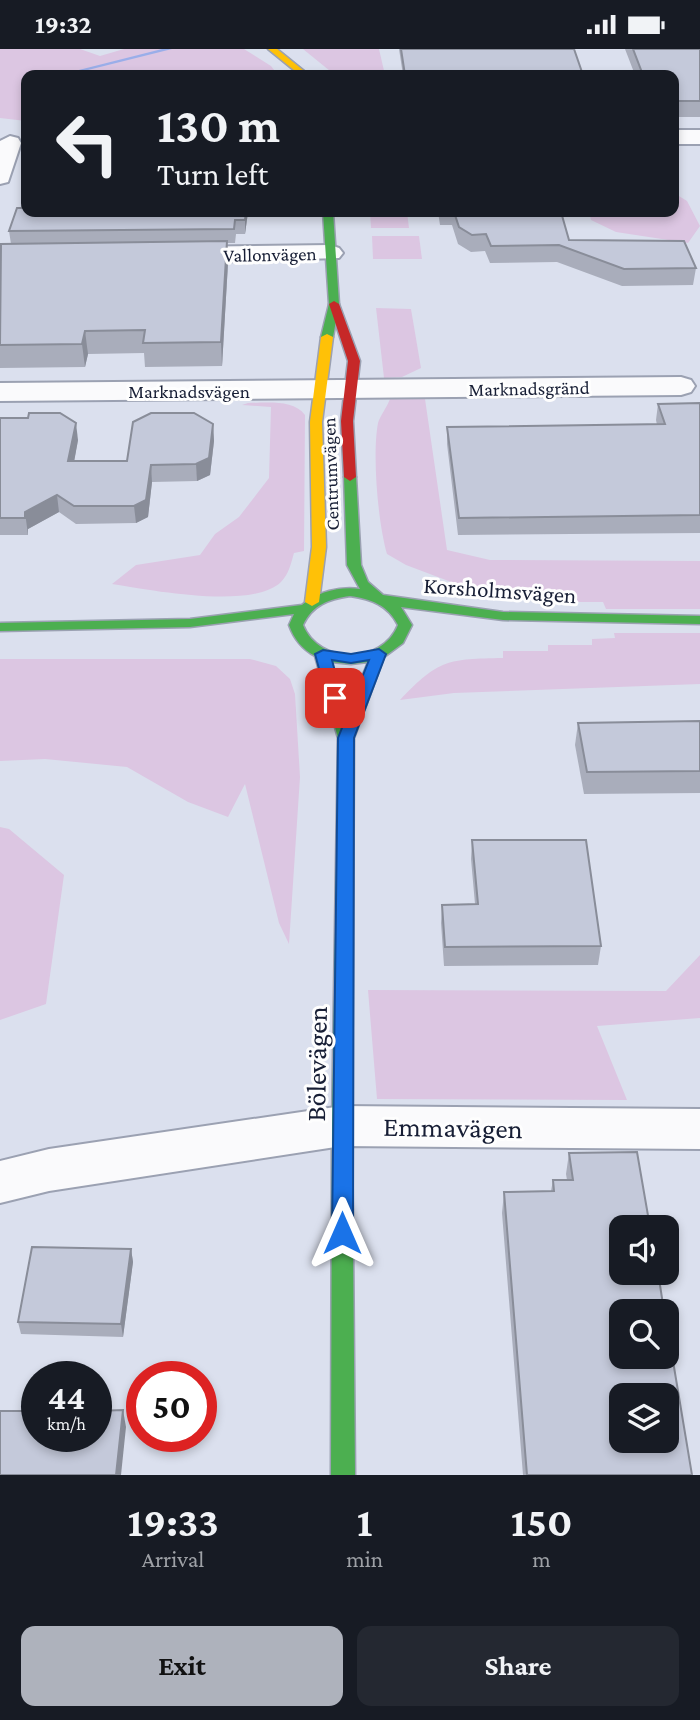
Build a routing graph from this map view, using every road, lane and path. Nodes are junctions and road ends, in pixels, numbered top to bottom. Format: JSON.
{"nodes":[{"id":1,"x":272,"y":49,"type":"edge"},
{"id":2,"x":299,"y":70,"type":"edge"},
{"id":3,"x":679,"y":137,"type":"edge"},
{"id":4,"x":700,"y":137,"type":"edge"},
{"id":5,"x":10,"y":143,"type":"dead end"},
{"id":6,"x":0,"y":177,"type":"edge"},
{"id":7,"x":328,"y":217,"type":"edge"},
{"id":8,"x":330,"y":253,"type":"junction"},
{"id":9,"x":146,"y":255,"type":"edge"},
{"id":10,"x":334,"y":304,"type":"junction"},
{"id":11,"x":681,"y":386,"type":"dead end"},
{"id":12,"x":320,"y":390,"type":"junction"},
{"id":13,"x":364,"y":390,"type":"junction"},
{"id":14,"x":0,"y":392,"type":"edge"},
{"id":15,"x":382,"y":599,"type":"junction"},
{"id":16,"x":308,"y":605,"type":"junction"},
{"id":17,"x":700,"y":620,"type":"edge"},
{"id":18,"x":611,"y":621,"type":"junction"},
{"id":19,"x":0,"y":627,"type":"edge"},
{"id":20,"x":123,"y":627,"type":"junction"},
{"id":21,"x":496,"y":631,"type":"dead end"},
{"id":22,"x":228,"y":636,"type":"dead end"},
{"id":23,"x":422,"y":639,"type":"dead end"},
{"id":24,"x":288,"y":644,"type":"dead end"},
{"id":25,"x":317,"y":651,"type":"junction"},
{"id":26,"x":384,"y":651,"type":"junction"},
{"id":27,"x":346,"y":738,"type":"junction"},
{"id":28,"x":342,"y":1126,"type":"junction"},
{"id":29,"x":700,"y":1129,"type":"edge"},
{"id":30,"x":0,"y":1182,"type":"edge"},
{"id":31,"x":343,"y":1475,"type":"edge"}],
"edges":[{"from":1,"to":2,"type":"main road"},
{"from":3,"to":4,"type":"street"},
{"from":5,"to":6,"type":"street"},
{"from":7,"to":8,"type":"main road","name":"Centrumvägen"},
{"from":8,"to":9,"type":"street","name":"Vallonvägen"},
{"from":8,"to":10,"type":"main road","name":"Centrumvägen"},
{"from":10,"to":12,"type":"main road","name":"Centrumvägen"},
{"from":10,"to":13,"type":"main road","name":"Centrumvägen"},
{"from":11,"to":13,"type":"street","name":"Marknadsgränd"},
{"from":12,"to":13,"type":"street","name":"Marknadsvägen"},
{"from":12,"to":14,"type":"street","name":"Marknadsvägen"},
{"from":12,"to":16,"type":"main road","name":"Centrumvägen"},
{"from":13,"to":15,"type":"main road","name":"Centrumvägen"},
{"from":15,"to":16,"type":"main road"},
{"from":15,"to":18,"type":"main road","name":"Korsholmsvägen"},
{"from":15,"to":26,"type":"main road"},
{"from":16,"to":20,"type":"main road"},
{"from":16,"to":25,"type":"main road"},
{"from":17,"to":18,"type":"main road","name":"Korsholmsvägen"},
{"from":18,"to":21,"type":"main road","name":"Korsholmsvägen"},
{"from":19,"to":20,"type":"main road"},
{"from":20,"to":22,"type":"main road"},
{"from":23,"to":26,"type":"main road"},
{"from":24,"to":25,"type":"main road"},
{"from":25,"to":26,"type":"main road"},
{"from":25,"to":27,"type":"main road","name":"Bölevägen"},
{"from":26,"to":27,"type":"main road","name":"Bölevägen"},
{"from":27,"to":28,"type":"main road","name":"Bölevägen"},
{"from":28,"to":29,"type":"street","name":"Emmavägen"},
{"from":28,"to":30,"type":"street","name":"Emmavägen"},
{"from":28,"to":31,"type":"main road","name":"Bölevägen"}]}
